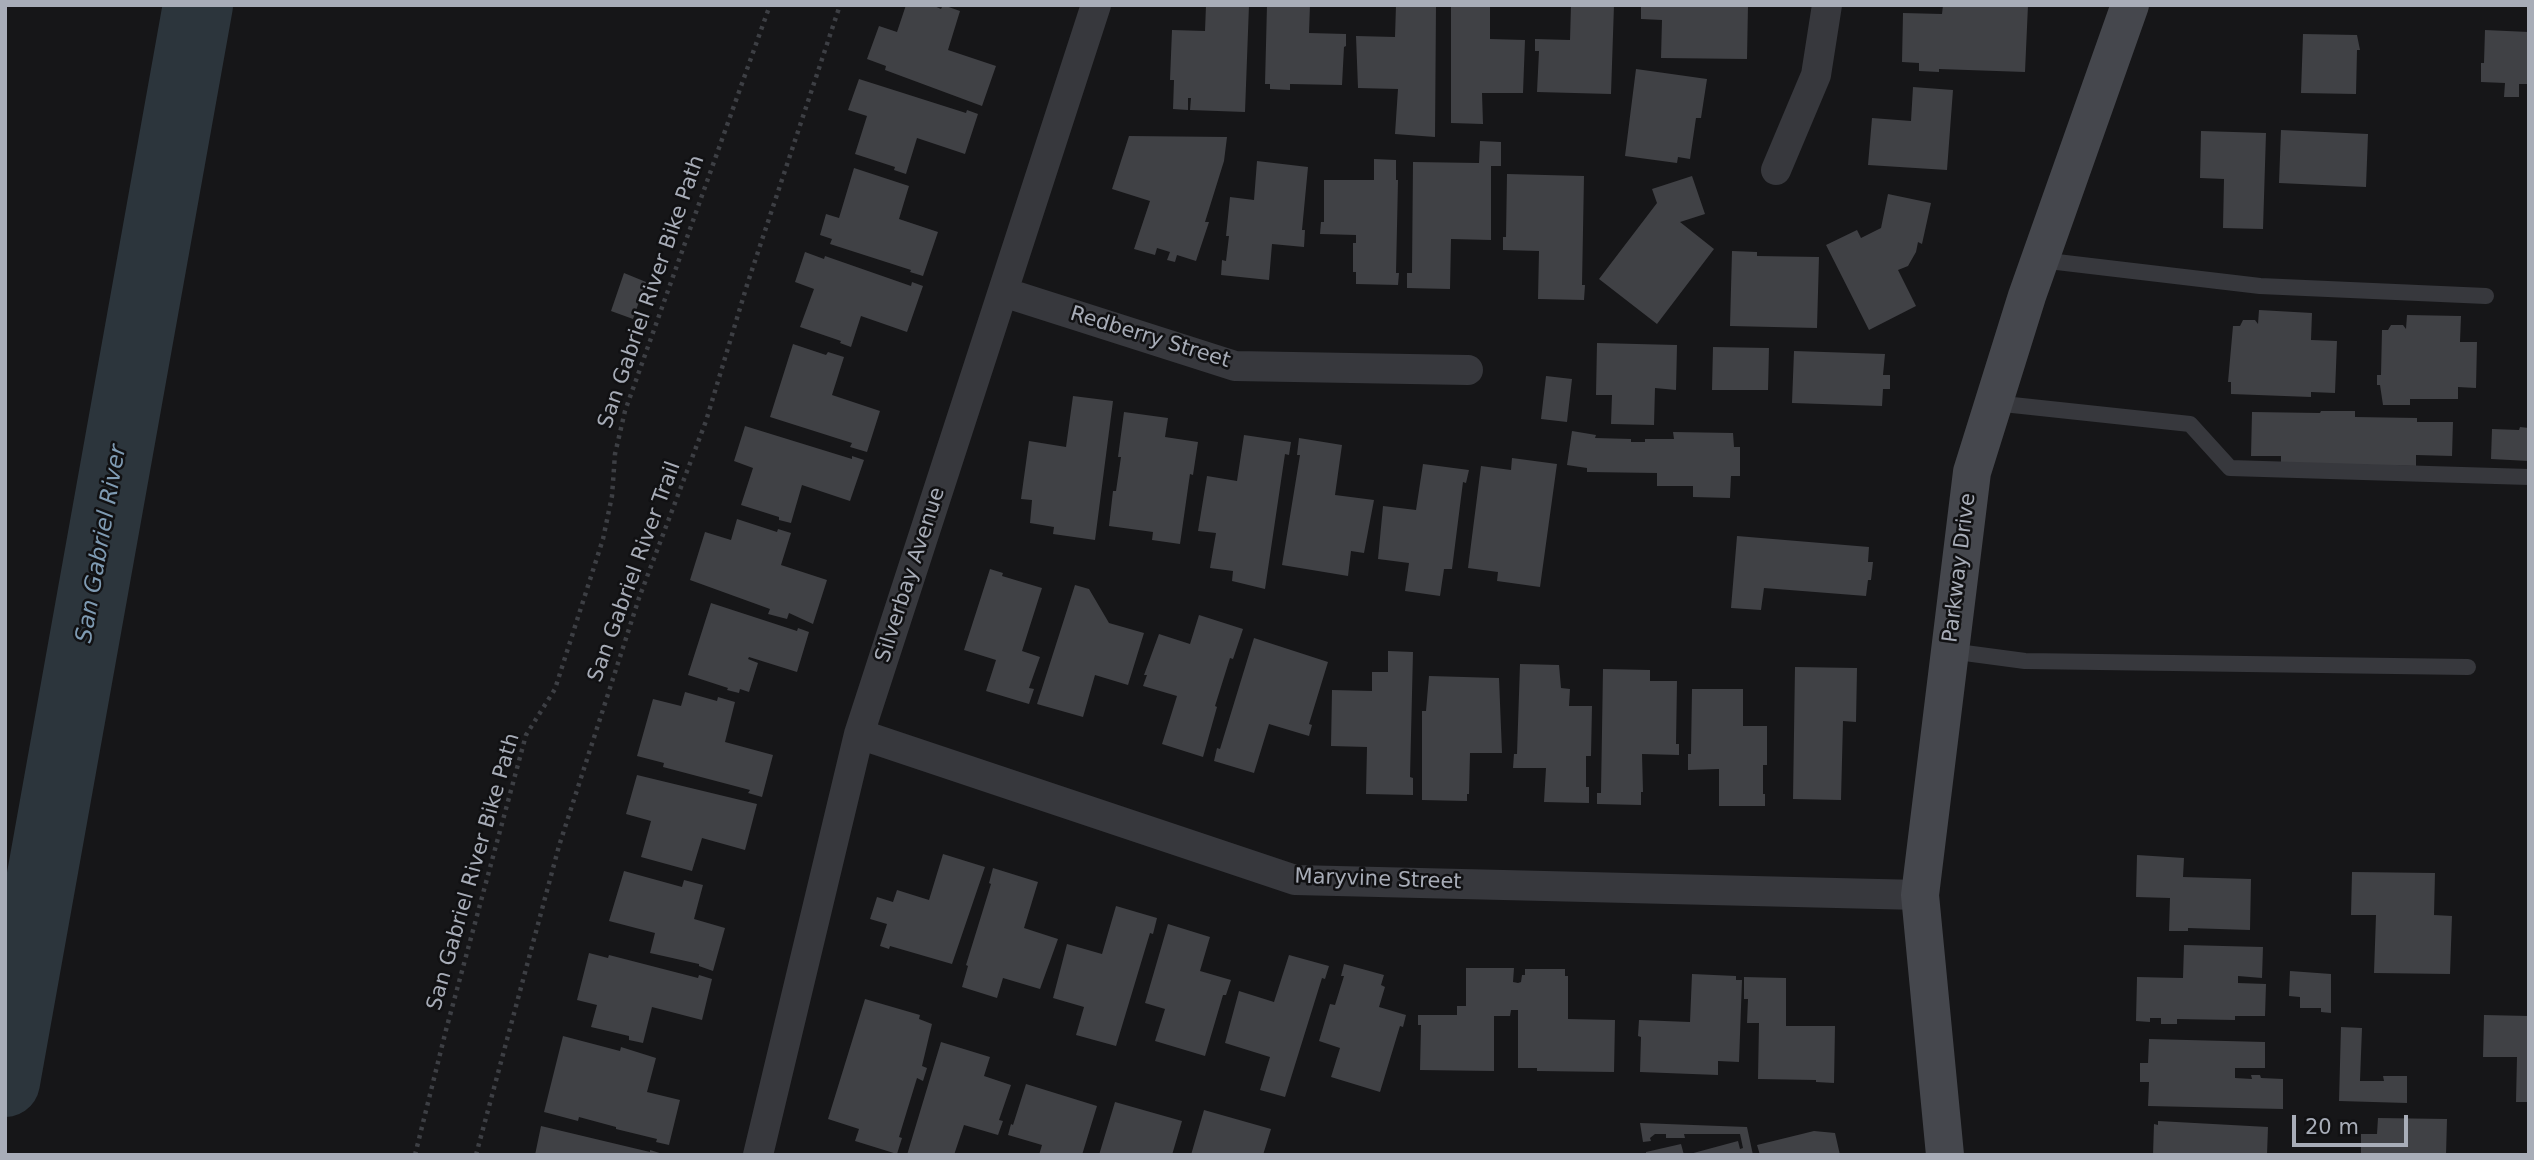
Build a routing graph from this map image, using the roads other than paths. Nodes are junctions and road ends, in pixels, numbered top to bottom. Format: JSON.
{"nodes":[{"id":1,"x":1096,"y":5,"type":"edge"},
{"id":2,"x":1827,"y":5,"type":"edge"},
{"id":3,"x":2130,"y":5,"type":"edge"},
{"id":4,"x":1776,"y":170,"type":"dead end"},
{"id":5,"x":2040,"y":261,"type":"junction"},
{"id":6,"x":1003,"y":292,"type":"junction"},
{"id":7,"x":2486,"y":296,"type":"dead end"},
{"id":8,"x":1468,"y":370,"type":"dead end"},
{"id":9,"x":1994,"y":403,"type":"junction"},
{"id":10,"x":2529,"y":477,"type":"edge"},
{"id":11,"x":1950,"y":651,"type":"junction"},
{"id":12,"x":2468,"y":667,"type":"dead end"},
{"id":13,"x":859,"y":734,"type":"junction"},
{"id":14,"x":1920,"y":895,"type":"junction"},
{"id":15,"x":758,"y":1155,"type":"edge"},
{"id":16,"x":1945,"y":1155,"type":"edge"}],
"edges":[{"from":1,"to":6,"type":"street","name":"Silverbay Avenue"},
{"from":2,"to":4,"type":"street"},
{"from":3,"to":5,"type":"street","name":"Parkway Drive"},
{"from":5,"to":7,"type":"lane"},
{"from":5,"to":9,"type":"street","name":"Parkway Drive"},
{"from":6,"to":8,"type":"street","name":"Redberry Street"},
{"from":6,"to":13,"type":"street","name":"Silverbay Avenue"},
{"from":9,"to":10,"type":"lane"},
{"from":9,"to":11,"type":"street","name":"Parkway Drive"},
{"from":11,"to":12,"type":"lane"},
{"from":11,"to":14,"type":"street","name":"Parkway Drive"},
{"from":13,"to":14,"type":"street","name":"Maryvine Street"},
{"from":13,"to":15,"type":"street","name":"Silverbay Avenue"},
{"from":14,"to":16,"type":"street","name":"Parkway Drive"}]}
